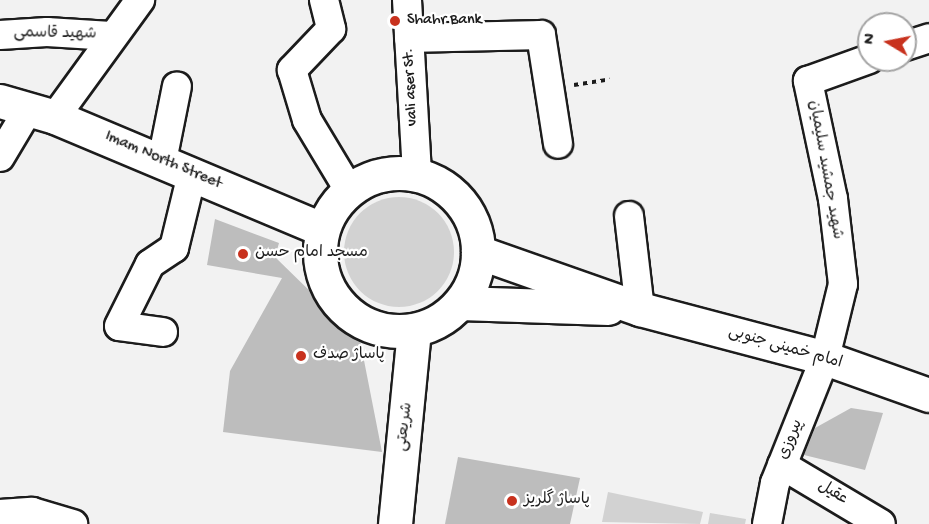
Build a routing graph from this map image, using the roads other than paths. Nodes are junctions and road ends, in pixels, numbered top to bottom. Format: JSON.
{"nodes":[{"id":1,"x":140,"y":0,"type":"edge"},
{"id":2,"x":324,"y":0,"type":"edge"},
{"id":3,"x":406,"y":0,"type":"edge"},
{"id":4,"x":0,"y":35,"type":"edge"},
{"id":5,"x":111,"y":36,"type":"junction"},
{"id":6,"x":409,"y":38,"type":"junction"},
{"id":7,"x":857,"y":63,"type":"edge"},
{"id":8,"x":177,"y":86,"type":"dead end"},
{"id":9,"x":27,"y":109,"type":"edge"},
{"id":10,"x":558,"y":144,"type":"dead end"},
{"id":11,"x":0,"y":156,"type":"edge"},
{"id":12,"x":162,"y":161,"type":"junction"},
{"id":13,"x":192,"y":174,"type":"junction"},
{"id":14,"x":417,"y":174,"type":"junction"},
{"id":15,"x":349,"y":190,"type":"junction"},
{"id":16,"x":629,"y":216,"type":"dead end"},
{"id":17,"x":322,"y":229,"type":"junction"},
{"id":18,"x":478,"y":252,"type":"junction"},
{"id":19,"x":460,"y":303,"type":"junction"},
{"id":20,"x":640,"y":309,"type":"junction"},
{"id":21,"x":414,"y":330,"type":"junction"},
{"id":22,"x":163,"y":332,"type":"dead end"},
{"id":23,"x":825,"y":358,"type":"junction"},
{"id":24,"x":929,"y":395,"type":"edge"},
{"id":25,"x":782,"y":465,"type":"junction"},
{"id":26,"x":0,"y":514,"type":"edge"},
{"id":27,"x":73,"y":524,"type":"edge"},
{"id":28,"x":395,"y":524,"type":"edge"},
{"id":29,"x":767,"y":524,"type":"edge"},
{"id":30,"x":881,"y":524,"type":"edge"}],
"edges":[{"from":1,"to":5,"type":"street"},
{"from":2,"to":15,"type":"street"},
{"from":3,"to":6,"type":"street","name":"vali aser St."},
{"from":4,"to":5,"type":"street","name":"شهید قاسمی"},
{"from":5,"to":9,"type":"street"},
{"from":6,"to":10,"type":"street"},
{"from":6,"to":14,"type":"street","name":"vali aser St."},
{"from":7,"to":23,"type":"street","name":"شهید جمشید سلیمیان"},
{"from":8,"to":12,"type":"street"},
{"from":9,"to":11,"type":"street"},
{"from":9,"to":12,"type":"main road","name":"Imam North Street"},
{"from":12,"to":13,"type":"main road","name":"Imam North Street"},
{"from":13,"to":17,"type":"main road","name":"Imam North Street"},
{"from":13,"to":22,"type":"street"},
{"from":14,"to":15,"type":"main road"},
{"from":14,"to":18,"type":"main road"},
{"from":15,"to":17,"type":"main road"},
{"from":16,"to":20,"type":"street"},
{"from":17,"to":21,"type":"main road"},
{"from":18,"to":19,"type":"main road"},
{"from":18,"to":20,"type":"main road"},
{"from":19,"to":20,"type":"main road"},
{"from":19,"to":21,"type":"main road"},
{"from":20,"to":23,"type":"main road","name":"امام خمینی جنوبی"},
{"from":21,"to":28,"type":"main road","name":"شریعتی"},
{"from":23,"to":24,"type":"main road","name":"امام خمینی جنوبی"},
{"from":23,"to":25,"type":"street","name":"پیروزی"},
{"from":25,"to":29,"type":"street","name":"پیروزی"},
{"from":25,"to":30,"type":"street","name":"عقیل"},
{"from":26,"to":27,"type":"street"}]}
